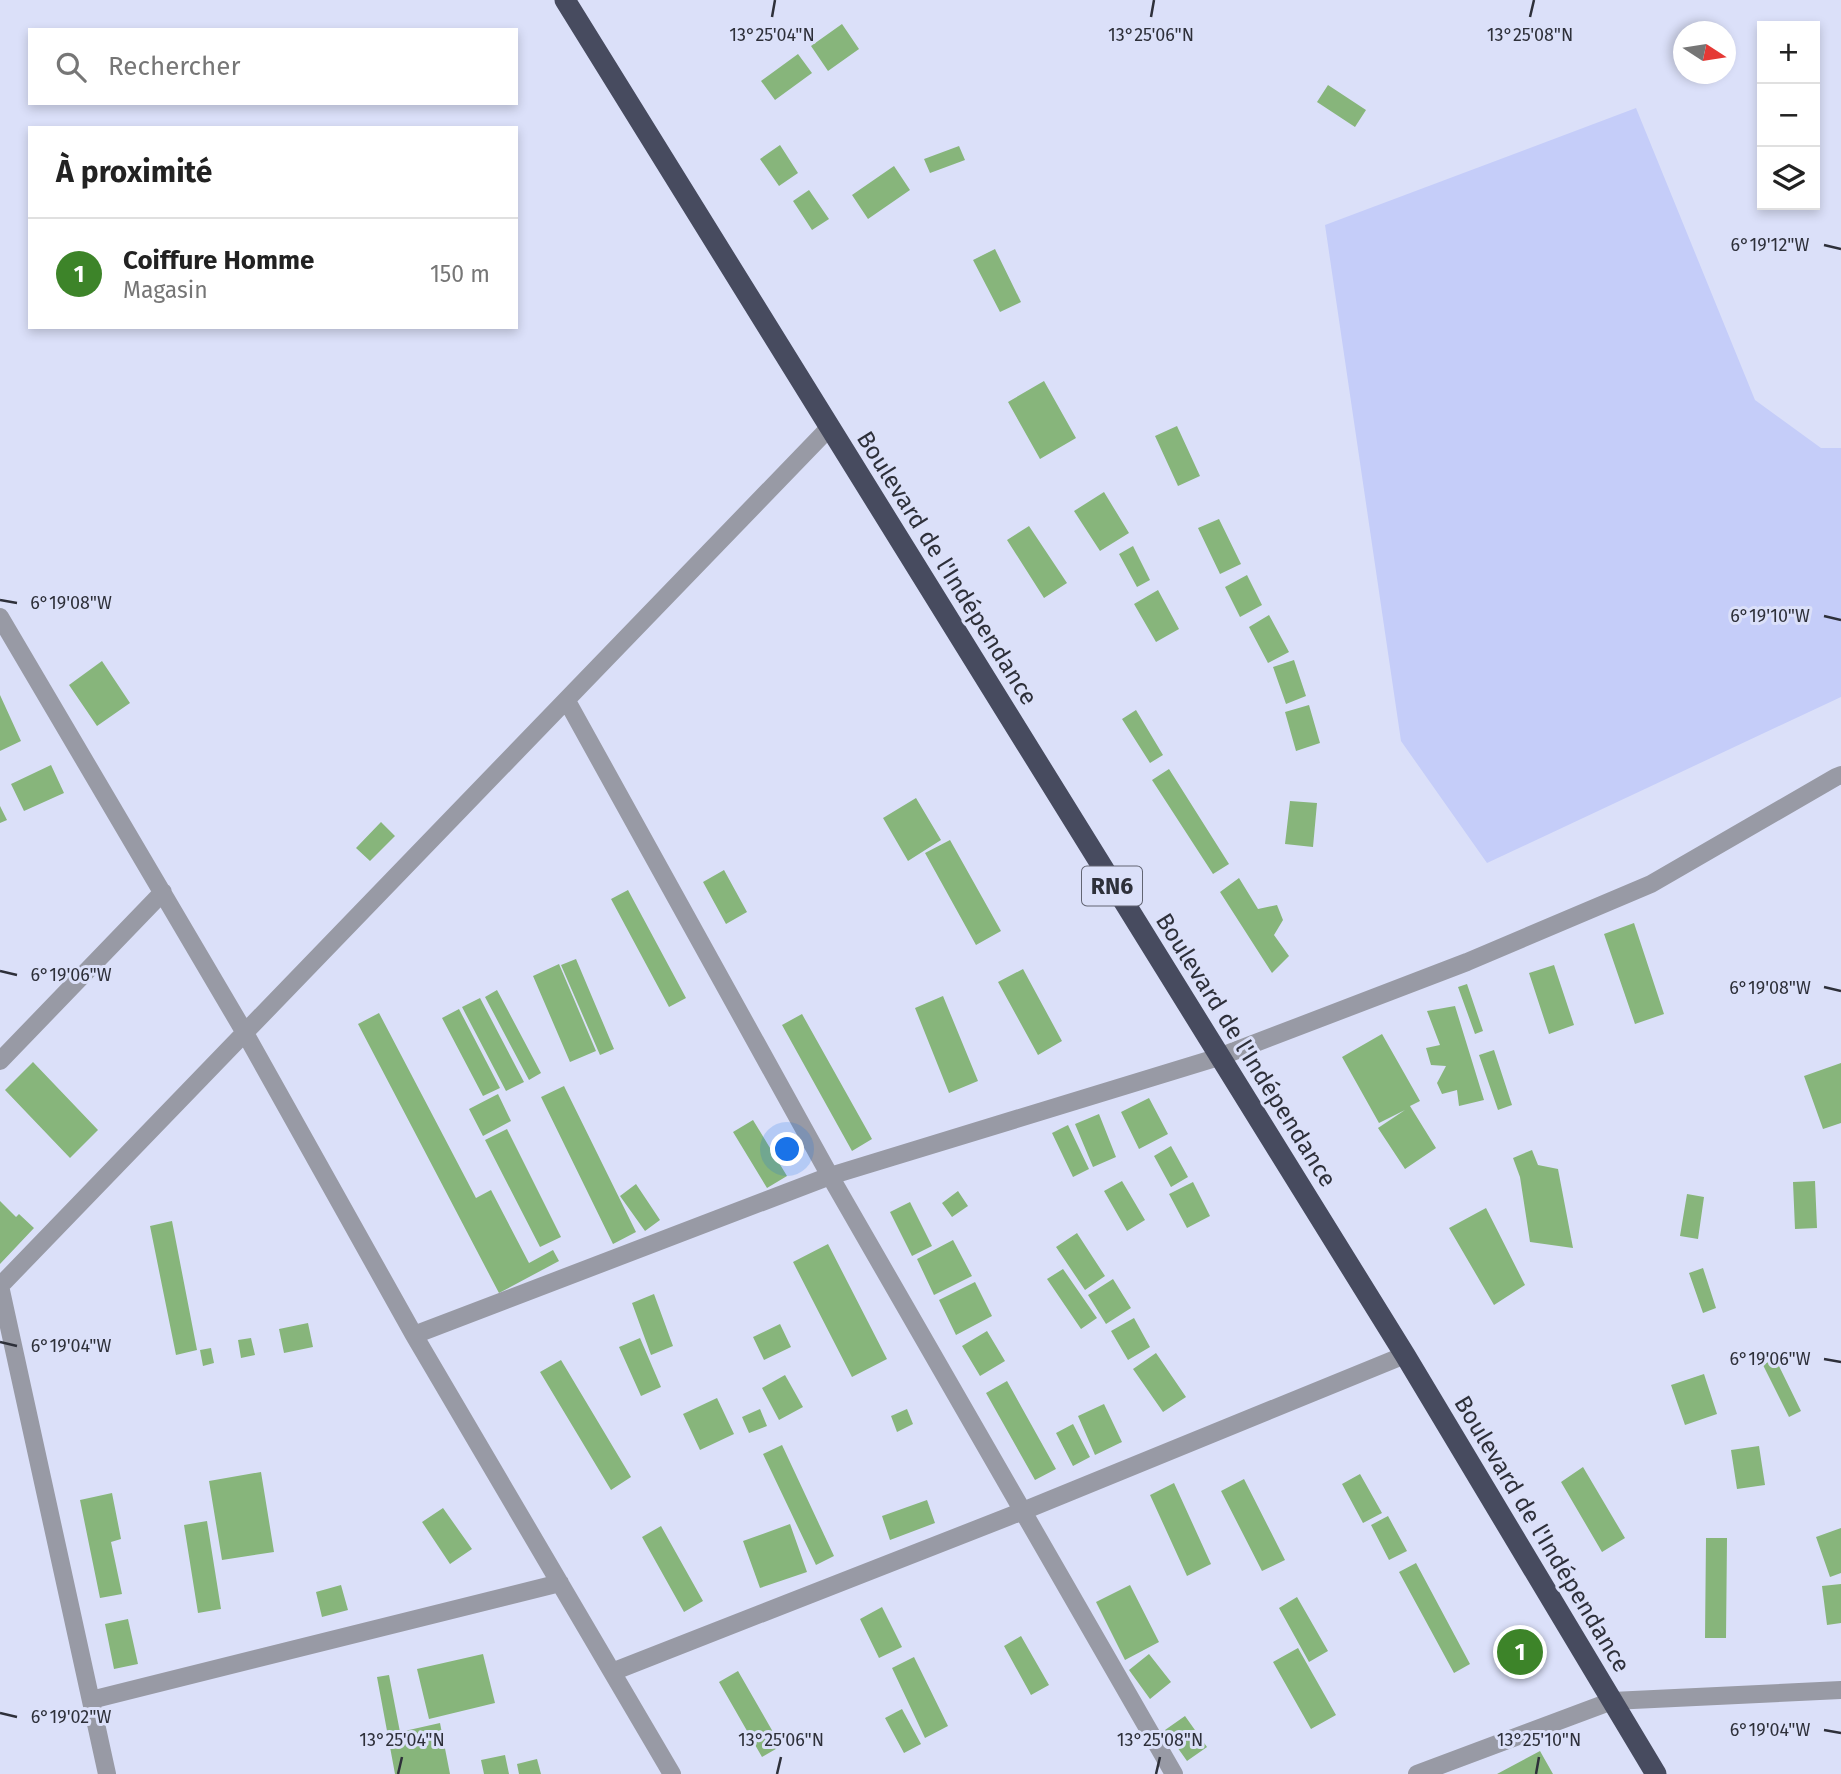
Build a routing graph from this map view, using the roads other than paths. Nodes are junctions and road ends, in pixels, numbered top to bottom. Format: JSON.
{"nodes":[{"id":1,"x":565,"y":0,"type":"edge"},
{"id":2,"x":829,"y":428,"type":"junction"},
{"id":3,"x":0,"y":617,"type":"edge"},
{"id":4,"x":567,"y":701,"type":"junction"},
{"id":5,"x":1841,"y":775,"type":"edge"},
{"id":6,"x":163,"y":892,"type":"junction"},
{"id":7,"x":245,"y":1033,"type":"junction"},
{"id":8,"x":1219,"y":1057,"type":"junction"},
{"id":9,"x":0,"y":1062,"type":"edge"},
{"id":10,"x":830,"y":1176,"type":"junction"},
{"id":11,"x":0,"y":1286,"type":"edge"},
{"id":12,"x":414,"y":1335,"type":"junction"},
{"id":13,"x":1405,"y":1355,"type":"junction"},
{"id":14,"x":1023,"y":1511,"type":"junction"},
{"id":15,"x":560,"y":1583,"type":"junction"},
{"id":16,"x":612,"y":1672,"type":"junction"},
{"id":17,"x":1841,"y":1690,"type":"edge"},
{"id":18,"x":91,"y":1700,"type":"junction"},
{"id":19,"x":1612,"y":1700,"type":"junction"},
{"id":20,"x":107,"y":1774,"type":"edge"},
{"id":21,"x":673,"y":1774,"type":"edge"},
{"id":22,"x":1174,"y":1774,"type":"edge"},
{"id":23,"x":1417,"y":1774,"type":"edge"},
{"id":24,"x":1656,"y":1774,"type":"edge"}],
"edges":[{"from":1,"to":2,"type":"highway","name":"Boulevard de l'Indépendance","number":"RN6"},
{"from":2,"to":4,"type":"street"},
{"from":2,"to":8,"type":"highway","name":"Boulevard de l'Indépendance","number":"RN6"},
{"from":3,"to":6,"type":"street"},
{"from":4,"to":7,"type":"street"},
{"from":4,"to":10,"type":"street"},
{"from":5,"to":8,"type":"street"},
{"from":6,"to":7,"type":"street"},
{"from":6,"to":9,"type":"street"},
{"from":7,"to":11,"type":"street"},
{"from":7,"to":12,"type":"street"},
{"from":8,"to":10,"type":"street"},
{"from":8,"to":13,"type":"highway","name":"Boulevard de l'Indépendance","number":"RN6"},
{"from":10,"to":12,"type":"street"},
{"from":10,"to":14,"type":"street"},
{"from":11,"to":18,"type":"street"},
{"from":12,"to":15,"type":"street"},
{"from":13,"to":14,"type":"street"},
{"from":13,"to":19,"type":"highway","name":"Boulevard de l'Indépendance","number":"RN6"},
{"from":14,"to":16,"type":"street"},
{"from":14,"to":22,"type":"street"},
{"from":15,"to":16,"type":"street"},
{"from":15,"to":18,"type":"street"},
{"from":16,"to":21,"type":"street"},
{"from":17,"to":19,"type":"street"},
{"from":18,"to":20,"type":"street"},
{"from":19,"to":23,"type":"street"},
{"from":19,"to":24,"type":"highway","name":"Boulevard de l'Indépendance","number":"RN6"}]}
